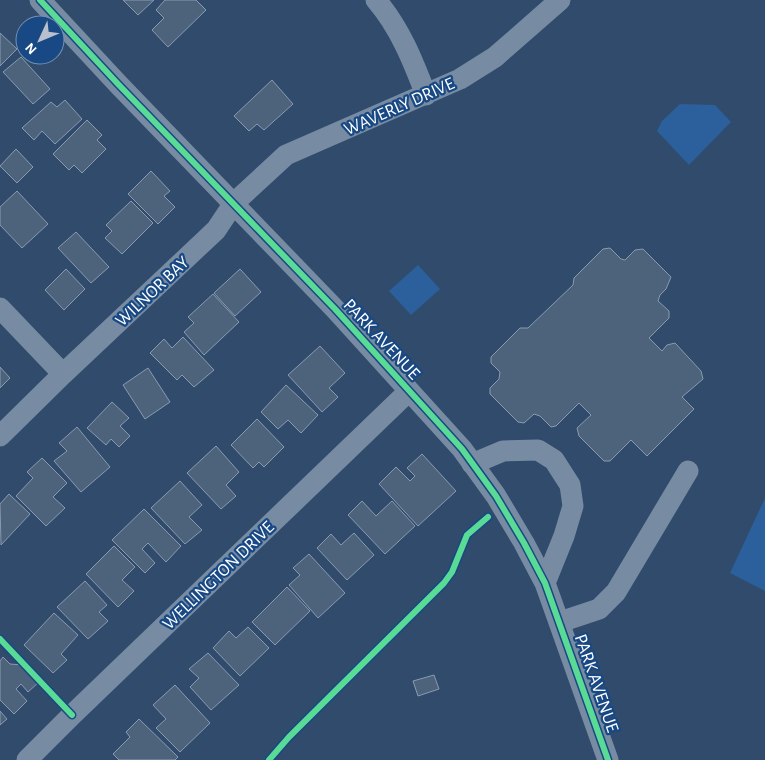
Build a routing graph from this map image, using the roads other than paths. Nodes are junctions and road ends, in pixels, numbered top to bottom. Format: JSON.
{"nodes":[{"id":1,"x":40,"y":0,"type":"edge"},
{"id":2,"x":376,"y":0,"type":"edge"},
{"id":3,"x":560,"y":0,"type":"edge"},
{"id":4,"x":426,"y":95,"type":"junction"},
{"id":5,"x":234,"y":203,"type":"junction"},
{"id":6,"x":0,"y":308,"type":"edge"},
{"id":7,"x":63,"y":374,"type":"junction"},
{"id":8,"x":409,"y":390,"type":"junction"},
{"id":9,"x":0,"y":436,"type":"edge"},
{"id":10,"x":472,"y":464,"type":"junction"},
{"id":11,"x":688,"y":471,"type":"dead end"},
{"id":12,"x":545,"y":583,"type":"junction"},
{"id":13,"x":560,"y":622,"type":"junction"},
{"id":14,"x":27,"y":760,"type":"edge"},
{"id":15,"x":608,"y":760,"type":"edge"}],
"edges":[{"from":1,"to":5,"type":"street","name":"PARK AVENUE"},
{"from":2,"to":4,"type":"street"},
{"from":3,"to":4,"type":"street","name":"WAVERLY DRIVE"},
{"from":4,"to":5,"type":"street","name":"WAVERLY DRIVE"},
{"from":5,"to":7,"type":"street","name":"WILNOR BAY"},
{"from":5,"to":8,"type":"street","name":"PARK AVENUE"},
{"from":6,"to":7,"type":"street"},
{"from":7,"to":9,"type":"street","name":"WILNOR BAY"},
{"from":8,"to":10,"type":"street","name":"PARK AVENUE"},
{"from":8,"to":14,"type":"street","name":"WELLINGTON DRIVE"},
{"from":10,"to":12,"type":"street","name":"PARK AVENUE"},
{"from":10,"to":12,"type":"street"},
{"from":11,"to":13,"type":"street"},
{"from":12,"to":13,"type":"street","name":"PARK AVENUE"},
{"from":13,"to":15,"type":"street","name":"PARK AVENUE"}]}
